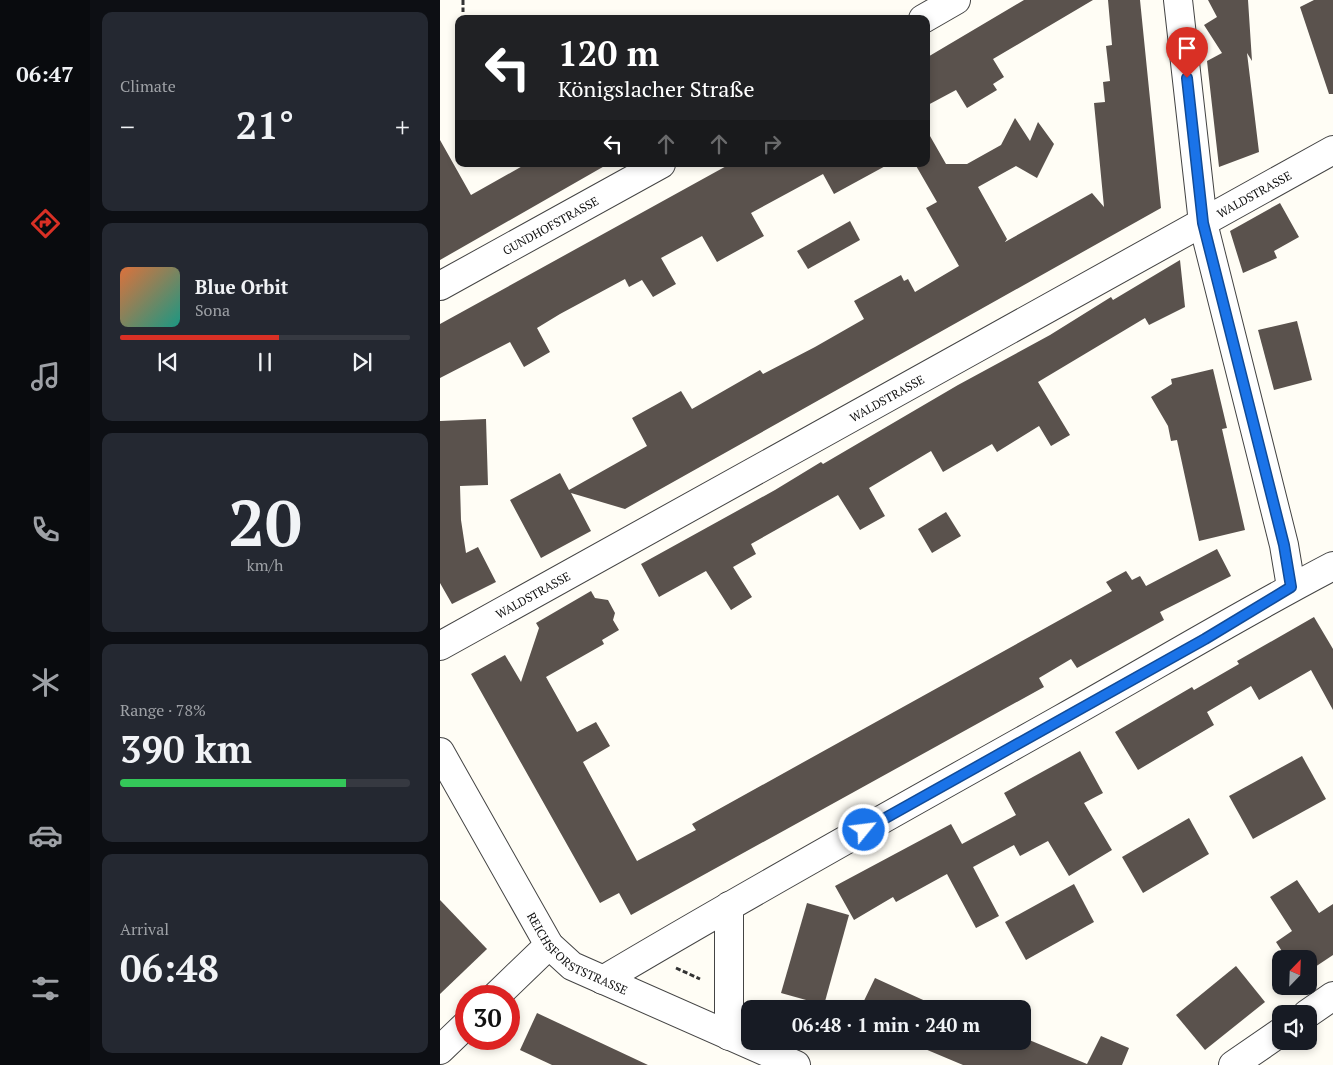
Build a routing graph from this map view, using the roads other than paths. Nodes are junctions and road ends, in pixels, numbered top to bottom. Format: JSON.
{"nodes":[{"id":1,"x":956,"y":0,"type":"edge"},
{"id":2,"x":1178,"y":0,"type":"edge"},
{"id":3,"x":930,"y":15,"type":"edge"},
{"id":4,"x":1333,"y":150,"type":"edge"},
{"id":5,"x":656,"y":167,"type":"edge"},
{"id":6,"x":1203,"y":223,"type":"junction"},
{"id":7,"x":440,"y":286,"type":"edge"},
{"id":8,"x":1333,"y":566,"type":"edge"},
{"id":9,"x":1291,"y":587,"type":"junction"},
{"id":10,"x":440,"y":646,"type":"edge"},
{"id":11,"x":440,"y":752,"type":"edge"},
{"id":12,"x":729,"y":906,"type":"junction"},
{"id":13,"x":549,"y":945,"type":"junction"},
{"id":14,"x":603,"y":980,"type":"junction"},
{"id":15,"x":507,"y":985,"type":"edge"},
{"id":16,"x":1333,"y":996,"type":"edge"},
{"id":17,"x":1317,"y":1007,"type":"edge"},
{"id":18,"x":455,"y":1036,"type":"edge"},
{"id":19,"x":728,"y":1036,"type":"junction"},
{"id":20,"x":1272,"y":1038,"type":"edge"},
{"id":21,"x":440,"y":1050,"type":"edge"},
{"id":22,"x":786,"y":1063,"type":"edge"},
{"id":23,"x":1233,"y":1065,"type":"edge"}],
"edges":[{"from":1,"to":3,"type":"street"},
{"from":2,"to":6,"type":"street"},
{"from":4,"to":6,"type":"street","name":"WALDSTRASSE"},
{"from":5,"to":7,"type":"street","name":"GUNDHOFSTRASSE"},
{"from":6,"to":9,"type":"street"},
{"from":6,"to":10,"type":"street","name":"WALDSTRASSE"},
{"from":8,"to":9,"type":"street"},
{"from":9,"to":12,"type":"street"},
{"from":11,"to":13,"type":"street","name":"REICHSFORSTSTRASSE"},
{"from":12,"to":14,"type":"street"},
{"from":12,"to":19,"type":"street"},
{"from":13,"to":14,"type":"street","name":"REICHSFORSTSTRASSE"},
{"from":13,"to":15,"type":"street"},
{"from":14,"to":19,"type":"street","name":"REICHSFORSTSTRASSE"},
{"from":16,"to":17,"type":"street"},
{"from":18,"to":21,"type":"street"},
{"from":19,"to":22,"type":"street","name":"REICHSFORSTSTRASSE"},
{"from":20,"to":23,"type":"street"}]}
